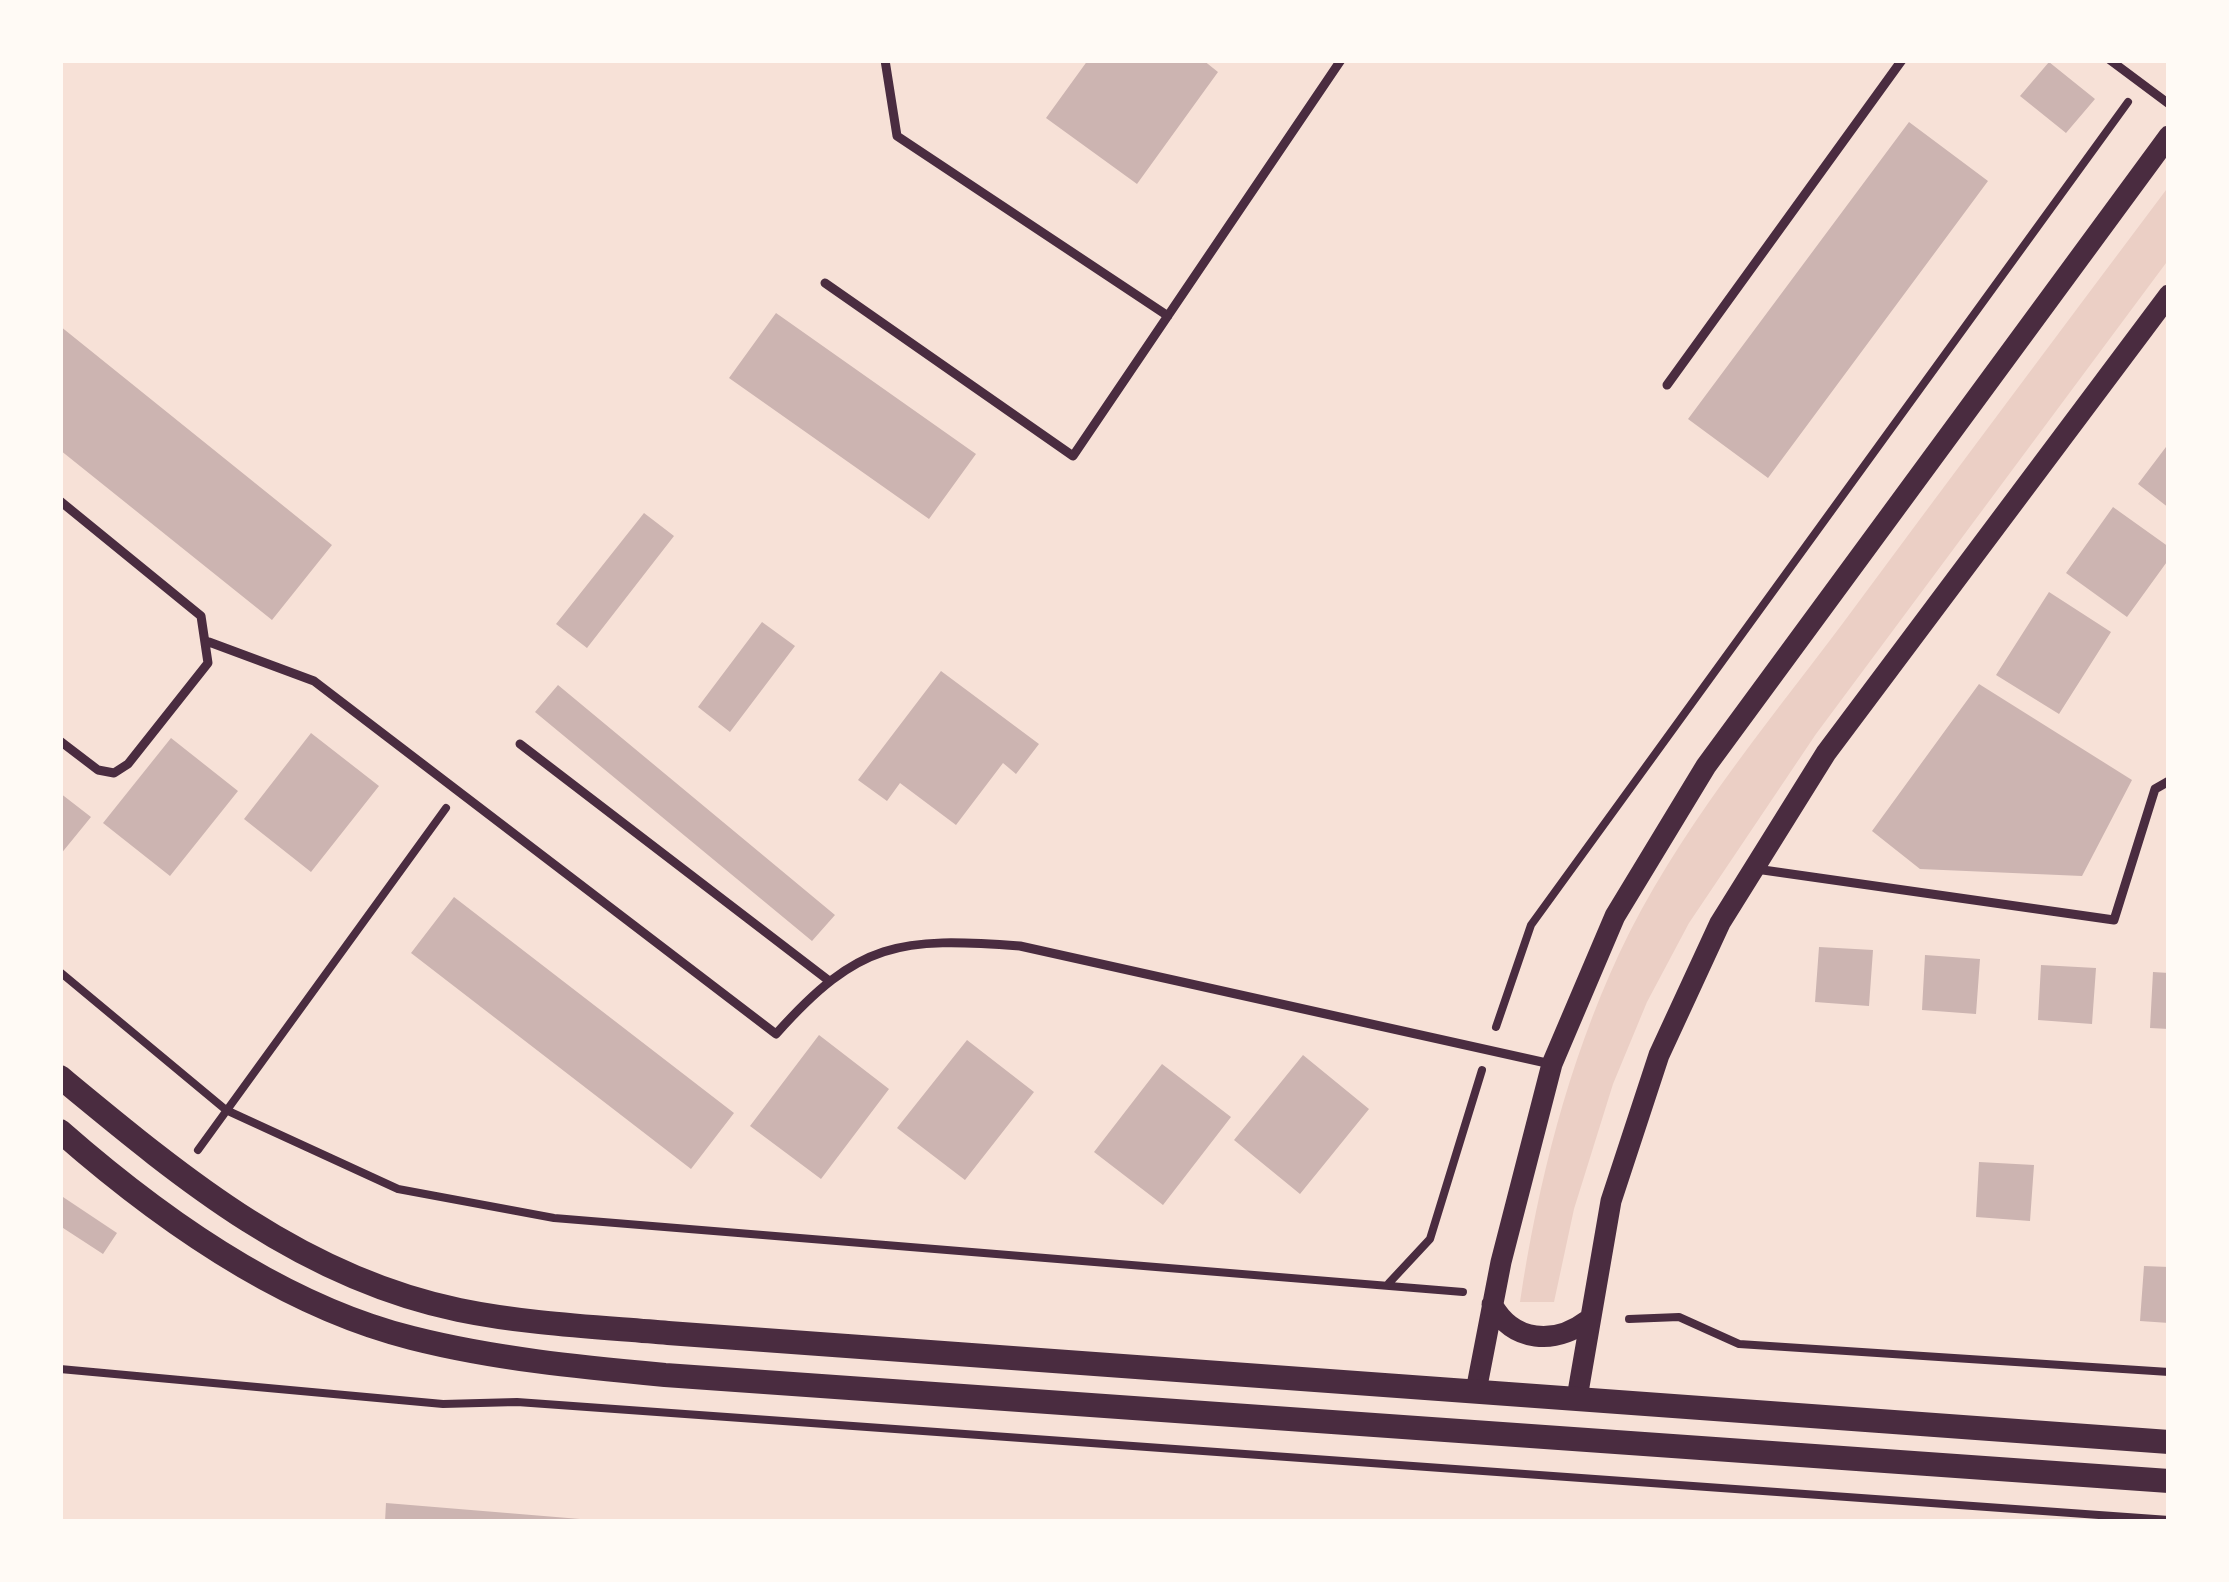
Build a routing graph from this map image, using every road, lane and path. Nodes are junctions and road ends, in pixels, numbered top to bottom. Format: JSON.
{"nodes":[{"id":1,"x":885,"y":60,"type":"edge"},
{"id":2,"x":1341,"y":60,"type":"edge"},
{"id":3,"x":1902,"y":60,"type":"edge"},
{"id":4,"x":2110,"y":60,"type":"edge"},
{"id":5,"x":2169,"y":104,"type":"edge"},
{"id":6,"x":2169,"y":136,"type":"edge"},
{"id":7,"x":825,"y":284,"type":"dead end"},
{"id":8,"x":2169,"y":295,"type":"edge"},
{"id":9,"x":1168,"y":316,"type":"junction"},
{"id":10,"x":1667,"y":385,"type":"dead end"},
{"id":11,"x":60,"y":501,"type":"edge"},
{"id":12,"x":209,"y":643,"type":"junction"},
{"id":13,"x":60,"y":741,"type":"edge"},
{"id":14,"x":520,"y":744,"type":"dead end"},
{"id":15,"x":2169,"y":781,"type":"edge"},
{"id":16,"x":459,"y":790,"type":"junction"},
{"id":17,"x":1750,"y":868,"type":"junction"},
{"id":18,"x":60,"y":972,"type":"edge"},
{"id":19,"x":828,"y":980,"type":"junction"},
{"id":20,"x":1552,"y":1064,"type":"junction"},
{"id":21,"x":60,"y":1076,"type":"edge"},
{"id":22,"x":226,"y":1110,"type":"junction"},
{"id":23,"x":60,"y":1131,"type":"edge"},
{"id":24,"x":181,"y":1177,"type":"junction"},
{"id":25,"x":1463,"y":1292,"type":"dead end"},
{"id":26,"x":1492,"y":1304,"type":"junction"},
{"id":27,"x":1629,"y":1318,"type":"dead end"},
{"id":28,"x":1588,"y":1320,"type":"junction"},
{"id":29,"x":60,"y":1369,"type":"edge"},
{"id":30,"x":2169,"y":1372,"type":"edge"},
{"id":31,"x":1476,"y":1391,"type":"junction"},
{"id":32,"x":1577,"y":1398,"type":"junction"},
{"id":33,"x":1472,"y":1430,"type":"junction"},
{"id":34,"x":1572,"y":1439,"type":"junction"},
{"id":35,"x":2169,"y":1442,"type":"edge"},
{"id":36,"x":2169,"y":1481,"type":"edge"},
{"id":37,"x":2169,"y":1520,"type":"edge"}],
"edges":[{"from":1,"to":9,"type":"lane"},
{"from":2,"to":9,"type":"lane"},
{"from":3,"to":10,"type":"lane"},
{"from":4,"to":5,"type":"lane"},
{"from":6,"to":20,"type":"street"},
{"from":7,"to":9,"type":"lane"},
{"from":8,"to":17,"type":"street"},
{"from":11,"to":12,"type":"lane"},
{"from":12,"to":13,"type":"lane"},
{"from":12,"to":16,"type":"lane"},
{"from":14,"to":19,"type":"lane"},
{"from":15,"to":17,"type":"lane"},
{"from":16,"to":19,"type":"lane"},
{"from":16,"to":22,"type":"path"},
{"from":17,"to":28,"type":"street"},
{"from":18,"to":22,"type":"path"},
{"from":19,"to":20,"type":"lane"},
{"from":20,"to":26,"type":"street"},
{"from":21,"to":24,"type":"main road"},
{"from":22,"to":24,"type":"path"},
{"from":22,"to":25,"type":"path"},
{"from":23,"to":33,"type":"main road"},
{"from":24,"to":31,"type":"main road"},
{"from":26,"to":28,"type":"street"},
{"from":26,"to":31,"type":"street"},
{"from":27,"to":30,"type":"path"},
{"from":28,"to":32,"type":"street"},
{"from":29,"to":37,"type":"path"},
{"from":31,"to":32,"type":"main road"},
{"from":31,"to":33,"type":"main road"},
{"from":32,"to":34,"type":"main road"},
{"from":32,"to":35,"type":"main road"},
{"from":33,"to":34,"type":"main road"},
{"from":34,"to":36,"type":"main road"}]}
